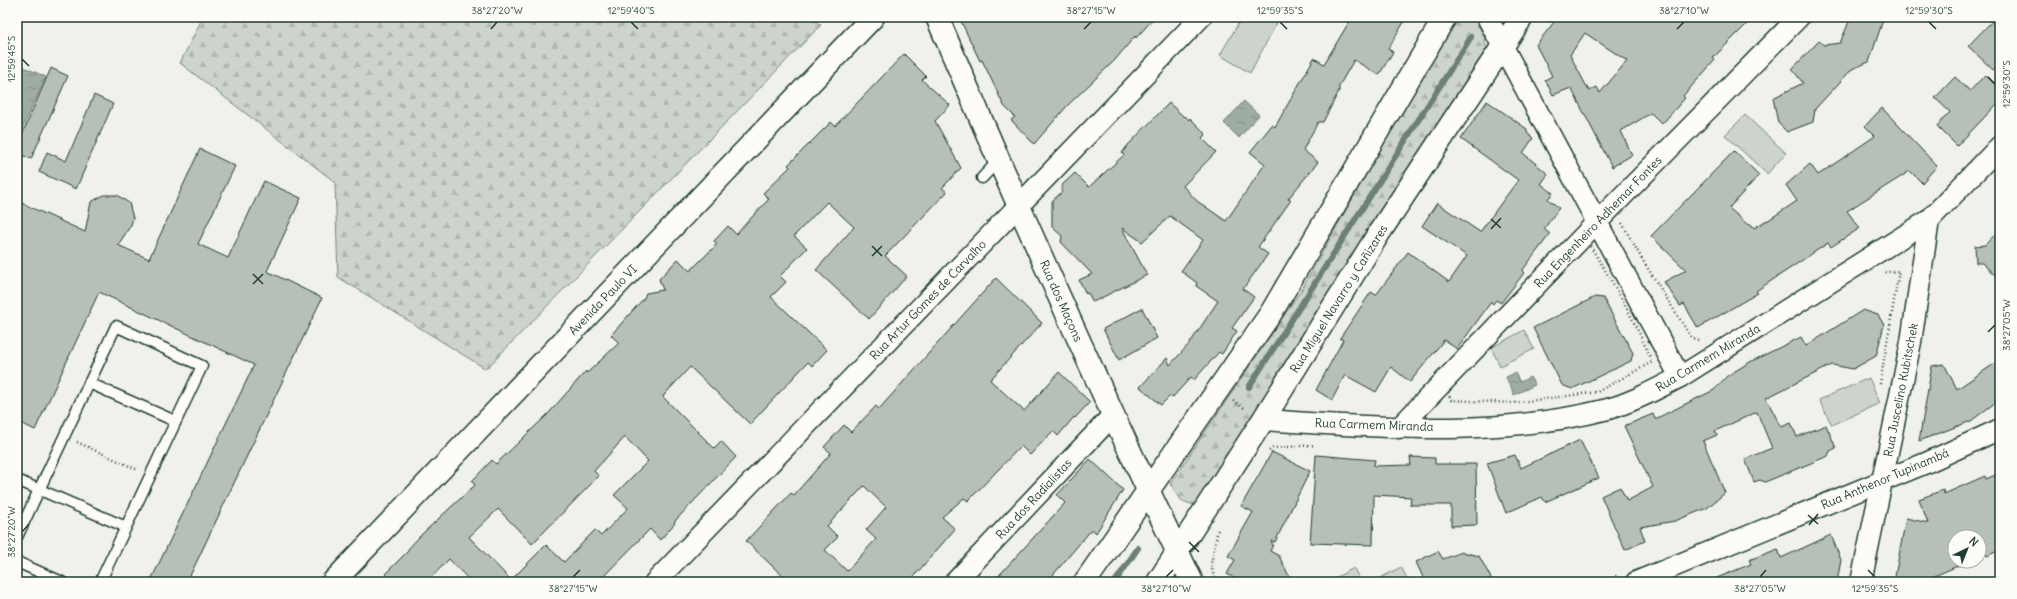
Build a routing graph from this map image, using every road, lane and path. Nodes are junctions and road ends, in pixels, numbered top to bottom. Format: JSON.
{"nodes":[{"id":1,"x":873,"y":17,"type":"edge"},
{"id":2,"x":937,"y":17,"type":"edge"},
{"id":3,"x":1201,"y":17,"type":"edge"},
{"id":4,"x":1445,"y":17,"type":"edge"},
{"id":5,"x":1487,"y":17,"type":"edge"},
{"id":6,"x":1522,"y":17,"type":"edge"},
{"id":7,"x":1799,"y":17,"type":"edge"},
{"id":8,"x":1501,"y":46,"type":"junction"},
{"id":9,"x":2000,"y":146,"type":"edge"},
{"id":10,"x":998,"y":160,"type":"junction"},
{"id":11,"x":982,"y":178,"type":"dead end"},
{"id":12,"x":1018,"y":207,"type":"junction"},
{"id":13,"x":1621,"y":220,"type":"dead end"},
{"id":14,"x":1929,"y":220,"type":"junction"},
{"id":15,"x":1597,"y":222,"type":"junction"},
{"id":16,"x":1588,"y":243,"type":"joint"},
{"id":17,"x":1878,"y":273,"type":"dead end"},
{"id":18,"x":1703,"y":342,"type":"dead end"},
{"id":19,"x":1680,"y":377,"type":"junction"},
{"id":20,"x":89,"y":383,"type":"junction"},
{"id":21,"x":1879,"y":390,"type":"dead end"},
{"id":22,"x":1218,"y":391,"type":"junction"},
{"id":23,"x":1112,"y":416,"type":"junction"},
{"id":24,"x":1263,"y":420,"type":"junction"},
{"id":25,"x":176,"y":422,"type":"junction"},
{"id":26,"x":1399,"y":428,"type":"junction"},
{"id":27,"x":2000,"y":429,"type":"edge"},
{"id":28,"x":64,"y":436,"type":"junction"},
{"id":29,"x":1322,"y":444,"type":"dead end"},
{"id":30,"x":1267,"y":451,"type":"dead end"},
{"id":31,"x":150,"y":475,"type":"junction"},
{"id":32,"x":17,"y":480,"type":"edge"},
{"id":33,"x":1884,"y":480,"type":"junction"},
{"id":34,"x":39,"y":489,"type":"junction"},
{"id":35,"x":1147,"y":491,"type":"junction"},
{"id":36,"x":1220,"y":523,"type":"dead end"},
{"id":37,"x":126,"y":527,"type":"junction"},
{"id":38,"x":17,"y":537,"type":"edge"},
{"id":39,"x":1178,"y":552,"type":"junction"},
{"id":40,"x":17,"y":562,"type":"edge"},
{"id":41,"x":1631,"y":577,"type":"edge"},
{"id":42,"x":62,"y":582,"type":"edge"},
{"id":43,"x":100,"y":582,"type":"edge"},
{"id":44,"x":333,"y":582,"type":"edge"},
{"id":45,"x":655,"y":582,"type":"edge"},
{"id":46,"x":955,"y":582,"type":"edge"},
{"id":47,"x":1085,"y":582,"type":"edge"},
{"id":48,"x":1158,"y":582,"type":"edge"},
{"id":49,"x":1192,"y":582,"type":"edge"},
{"id":50,"x":1215,"y":582,"type":"edge"},
{"id":51,"x":1604,"y":582,"type":"edge"},
{"id":52,"x":1861,"y":582,"type":"edge"}],
"edges":[{"from":1,"to":44,"type":"street","name":"Avenida Paulo VI"},
{"from":2,"to":10,"type":"street","name":"Rua dos Maçons"},
{"from":3,"to":12,"type":"street","name":"Rua Artur Gomes de Carvalho"},
{"from":4,"to":22,"type":"street"},
{"from":5,"to":8,"type":"street"},
{"from":6,"to":8,"type":"street","name":"Rua Miguel Navarro y Cañizares"},
{"from":7,"to":15,"type":"street","name":"Rua Engenheiro Adhemar Fontes"},
{"from":8,"to":15,"type":"street"},
{"from":8,"to":24,"type":"street","name":"Rua Miguel Navarro y Cañizares"},
{"from":9,"to":14,"type":"street","name":"Rua Carmem Miranda"},
{"from":10,"to":11,"type":"lane"},
{"from":10,"to":12,"type":"street","name":"Rua dos Maçons"},
{"from":12,"to":23,"type":"street","name":"Rua dos Maçons"},
{"from":12,"to":45,"type":"street","name":"Rua Artur Gomes de Carvalho"},
{"from":13,"to":18,"type":"path"},
{"from":14,"to":19,"type":"street","name":"Rua Carmem Miranda"},
{"from":14,"to":33,"type":"street","name":"Rua Juscelino Kubitschek"},
{"from":15,"to":19,"type":"street"},
{"from":15,"to":26,"type":"street","name":"Rua Engenheiro Adhemar Fontes"},
{"from":16,"to":16,"type":"path"},
{"from":17,"to":21,"type":"path"},
{"from":19,"to":26,"type":"street","name":"Rua Carmem Miranda"},
{"from":20,"to":25,"type":"lane"},
{"from":20,"to":25,"type":"lane"},
{"from":20,"to":28,"type":"lane"},
{"from":22,"to":24,"type":"path"},
{"from":22,"to":35,"type":"street"},
{"from":23,"to":35,"type":"street","name":"Rua dos Maçons"},
{"from":23,"to":46,"type":"street","name":"Rua dos Radialistas"},
{"from":24,"to":26,"type":"street","name":"Rua Carmem Miranda"},
{"from":24,"to":39,"type":"street","name":"Rua Miguel Navarro y Cañizares"},
{"from":25,"to":31,"type":"lane"},
{"from":27,"to":33,"type":"street","name":"Rua Anthenor Tupinambá"},
{"from":28,"to":31,"type":"path"},
{"from":28,"to":34,"type":"lane"},
{"from":29,"to":30,"type":"path"},
{"from":31,"to":37,"type":"lane"},
{"from":32,"to":34,"type":"lane"},
{"from":33,"to":41,"type":"street","name":"Rua Anthenor Tupinambá"},
{"from":33,"to":52,"type":"street","name":"Rua Juscelino Kubitschek"},
{"from":34,"to":37,"type":"lane"},
{"from":34,"to":38,"type":"lane"},
{"from":35,"to":39,"type":"street","name":"Rua dos Maçons"},
{"from":35,"to":47,"type":"street"},
{"from":36,"to":50,"type":"path"},
{"from":37,"to":43,"type":"lane"},
{"from":39,"to":48,"type":"street","name":"Rua Miguel Navarro y Cañizares"},
{"from":39,"to":49,"type":"street","name":"Rua dos Maçons"},
{"from":40,"to":42,"type":"lane"},
{"from":41,"to":51,"type":"path"}]}
